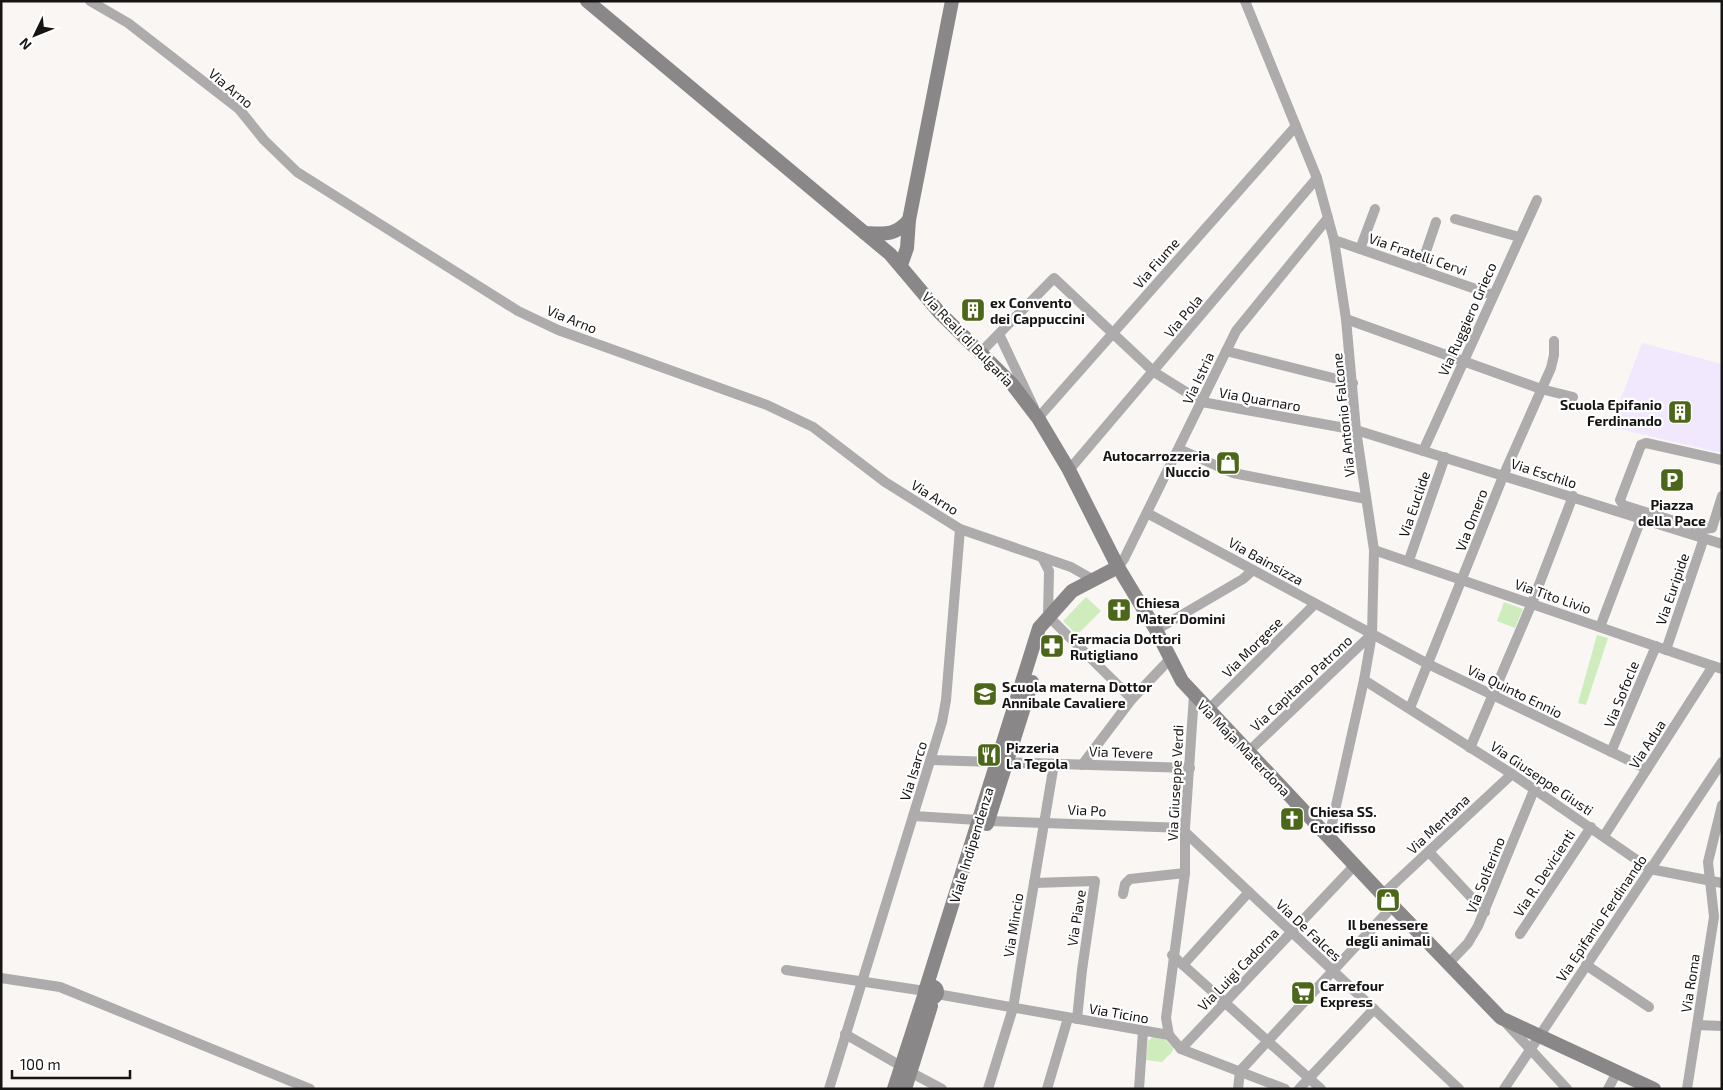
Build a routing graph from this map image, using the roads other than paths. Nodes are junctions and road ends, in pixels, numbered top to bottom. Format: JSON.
{"nodes":[{"id":1,"x":90,"y":1,"type":"edge"},
{"id":2,"x":587,"y":1,"type":"edge"},
{"id":3,"x":952,"y":1,"type":"edge"},
{"id":4,"x":1245,"y":1,"type":"edge"},
{"id":5,"x":1296,"y":126,"type":"junction"},
{"id":6,"x":1317,"y":178,"type":"junction"},
{"id":7,"x":1537,"y":200,"type":"dead end"},
{"id":8,"x":1375,"y":209,"type":"dead end"},
{"id":9,"x":1328,"y":218,"type":"junction"},
{"id":10,"x":1455,"y":219,"type":"dead end"},
{"id":11,"x":908,"y":220,"type":"junction"},
{"id":12,"x":1436,"y":222,"type":"dead end"},
{"id":13,"x":899,"y":231,"type":"junction"},
{"id":14,"x":865,"y":233,"type":"junction"},
{"id":15,"x":1519,"y":237,"type":"junction"},
{"id":16,"x":1334,"y":240,"type":"junction"},
{"id":17,"x":1360,"y":249,"type":"junction"},
{"id":18,"x":890,"y":254,"type":"junction"},
{"id":19,"x":901,"y":266,"type":"junction"},
{"id":20,"x":1420,"y":269,"type":"junction"},
{"id":21,"x":1492,"y":295,"type":"junction"},
{"id":22,"x":1346,"y":319,"type":"junction"},
{"id":23,"x":1114,"y":332,"type":"junction"},
{"id":24,"x":999,"y":334,"type":"junction"},
{"id":25,"x":1554,"y":341,"type":"dead end"},
{"id":26,"x":1226,"y":351,"type":"junction"},
{"id":27,"x":980,"y":353,"type":"junction"},
{"id":28,"x":1463,"y":360,"type":"junction"},
{"id":29,"x":1154,"y":372,"type":"junction"},
{"id":30,"x":1353,"y":383,"type":"junction"},
{"id":31,"x":1541,"y":389,"type":"junction"},
{"id":32,"x":1573,"y":397,"type":"dead end"},
{"id":33,"x":1202,"y":402,"type":"junction"},
{"id":34,"x":1036,"y":415,"type":"junction"},
{"id":35,"x":1356,"y":430,"type":"junction"},
{"id":36,"x":1179,"y":449,"type":"junction"},
{"id":37,"x":1423,"y":451,"type":"junction"},
{"id":38,"x":1445,"y":457,"type":"junction"},
{"id":39,"x":1722,"y":460,"type":"edge"},
{"id":40,"x":1069,"y":470,"type":"junction"},
{"id":41,"x":1504,"y":474,"type":"junction"},
{"id":42,"x":1573,"y":496,"type":"junction"},
{"id":43,"x":1722,"y":496,"type":"edge"},
{"id":44,"x":1366,"y":499,"type":"junction"},
{"id":45,"x":1147,"y":513,"type":"junction"},
{"id":46,"x":1641,"y":519,"type":"junction"},
{"id":47,"x":1682,"y":527,"type":"junction"},
{"id":48,"x":960,"y":529,"type":"junction"},
{"id":49,"x":1704,"y":538,"type":"junction"},
{"id":50,"x":1722,"y":544,"type":"edge"},
{"id":51,"x":1374,"y":550,"type":"junction"},
{"id":52,"x":1042,"y":557,"type":"junction"},
{"id":53,"x":1408,"y":560,"type":"junction"},
{"id":54,"x":1118,"y":566,"type":"junction"},
{"id":55,"x":1253,"y":570,"type":"junction"},
{"id":56,"x":1092,"y":579,"type":"junction"},
{"id":57,"x":1463,"y":579,"type":"junction"},
{"id":58,"x":1532,"y":603,"type":"junction"},
{"id":59,"x":1315,"y":604,"type":"junction"},
{"id":60,"x":1048,"y":616,"type":"junction"},
{"id":61,"x":1600,"y":627,"type":"junction"},
{"id":62,"x":1156,"y":630,"type":"junction"},
{"id":63,"x":1372,"y":634,"type":"junction"},
{"id":64,"x":1656,"y":646,"type":"junction"},
{"id":65,"x":1666,"y":650,"type":"junction"},
{"id":66,"x":1170,"y":659,"type":"junction"},
{"id":67,"x":1428,"y":664,"type":"junction"},
{"id":68,"x":1718,"y":668,"type":"edge"},
{"id":69,"x":1364,"y":680,"type":"junction"},
{"id":70,"x":1194,"y":695,"type":"junction"},
{"id":71,"x":1492,"y":695,"type":"junction"},
{"id":72,"x":1132,"y":699,"type":"junction"},
{"id":73,"x":1410,"y":708,"type":"junction"},
{"id":74,"x":1209,"y":709,"type":"junction"},
{"id":75,"x":1470,"y":748,"type":"junction"},
{"id":76,"x":1249,"y":751,"type":"junction"},
{"id":77,"x":1611,"y":752,"type":"junction"},
{"id":78,"x":931,"y":760,"type":"junction"},
{"id":79,"x":1002,"y":762,"type":"junction"},
{"id":80,"x":1722,"y":762,"type":"edge"},
{"id":81,"x":1054,"y":764,"type":"junction"},
{"id":82,"x":1082,"y":765,"type":"junction"},
{"id":83,"x":1190,"y":768,"type":"junction"},
{"id":84,"x":1647,"y":769,"type":"junction"},
{"id":85,"x":1512,"y":774,"type":"junction"},
{"id":86,"x":1534,"y":790,"type":"junction"},
{"id":87,"x":1722,"y":806,"type":"edge"},
{"id":88,"x":914,"y":816,"type":"junction"},
{"id":89,"x":983,"y":820,"type":"junction"},
{"id":90,"x":1045,"y":821,"type":"junction"},
{"id":91,"x":1591,"y":828,"type":"junction"},
{"id":92,"x":1185,"y":830,"type":"junction"},
{"id":93,"x":1604,"y":836,"type":"junction"},
{"id":94,"x":1329,"y":837,"type":"junction"},
{"id":95,"x":1429,"y":852,"type":"junction"},
{"id":96,"x":1355,"y":865,"type":"junction"},
{"id":97,"x":1650,"y":869,"type":"junction"},
{"id":98,"x":1184,"y":873,"type":"junction"},
{"id":99,"x":1717,"y":882,"type":"edge"},
{"id":100,"x":1034,"y":883,"type":"junction"},
{"id":101,"x":1249,"y":892,"type":"junction"},
{"id":102,"x":1123,"y":894,"type":"dead end"},
{"id":103,"x":1382,"y":895,"type":"junction"},
{"id":104,"x":1392,"y":906,"type":"junction"},
{"id":105,"x":1485,"y":912,"type":"junction"},
{"id":106,"x":1718,"y":917,"type":"edge"},
{"id":107,"x":1292,"y":933,"type":"junction"},
{"id":108,"x":1520,"y":934,"type":"dead end"},
{"id":109,"x":1172,"y":956,"type":"junction"},
{"id":110,"x":1448,"y":964,"type":"junction"},
{"id":111,"x":1183,"y":965,"type":"junction"},
{"id":112,"x":1586,"y":965,"type":"junction"},
{"id":113,"x":786,"y":970,"type":"dead end"},
{"id":114,"x":1332,"y":970,"type":"junction"},
{"id":115,"x":1,"y":978,"type":"edge"},
{"id":116,"x":862,"y":981,"type":"junction"},
{"id":117,"x":931,"y":992,"type":"junction"},
{"id":118,"x":1226,"y":1002,"type":"junction"},
{"id":119,"x":1650,"y":1007,"type":"dead end"},
{"id":120,"x":1014,"y":1008,"type":"junction"},
{"id":121,"x":1374,"y":1010,"type":"junction"},
{"id":122,"x":1072,"y":1018,"type":"junction"},
{"id":123,"x":1501,"y":1018,"type":"junction"},
{"id":124,"x":1697,"y":1025,"type":"junction"},
{"id":125,"x":1722,"y":1026,"type":"edge"},
{"id":126,"x":1144,"y":1031,"type":"junction"},
{"id":127,"x":845,"y":1034,"type":"junction"},
{"id":128,"x":1169,"y":1035,"type":"junction"},
{"id":129,"x":1541,"y":1035,"type":"junction"},
{"id":130,"x":1266,"y":1040,"type":"junction"},
{"id":131,"x":1182,"y":1048,"type":"junction"},
{"id":132,"x":1532,"y":1049,"type":"junction"},
{"id":133,"x":906,"y":1069,"type":"junction"},
{"id":134,"x":1240,"y":1071,"type":"junction"},
{"id":135,"x":1617,"y":1072,"type":"junction"},
{"id":136,"x":1309,"y":1078,"type":"junction"},
{"id":137,"x":310,"y":1089,"type":"edge"},
{"id":138,"x":829,"y":1089,"type":"edge"},
{"id":139,"x":894,"y":1089,"type":"edge"},
{"id":140,"x":905,"y":1089,"type":"edge"},
{"id":141,"x":942,"y":1089,"type":"edge"},
{"id":142,"x":988,"y":1089,"type":"edge"},
{"id":143,"x":1047,"y":1089,"type":"edge"},
{"id":144,"x":1139,"y":1089,"type":"edge"},
{"id":145,"x":1238,"y":1089,"type":"edge"},
{"id":146,"x":1285,"y":1089,"type":"edge"},
{"id":147,"x":1299,"y":1089,"type":"edge"},
{"id":148,"x":1320,"y":1089,"type":"edge"},
{"id":149,"x":1458,"y":1089,"type":"edge"},
{"id":150,"x":1504,"y":1089,"type":"edge"},
{"id":151,"x":1567,"y":1089,"type":"edge"},
{"id":152,"x":1608,"y":1089,"type":"edge"},
{"id":153,"x":1654,"y":1089,"type":"edge"},
{"id":154,"x":1687,"y":1089,"type":"edge"}],
"edges":[{"from":1,"to":48,"type":"street","name":"Via Arno"},
{"from":2,"to":14,"type":"main road","name":"Via Reali di Bulgaria"},
{"from":3,"to":11,"type":"main road"},
{"from":4,"to":5,"type":"street","name":"Via Antonio Falcone"},
{"from":5,"to":6,"type":"street","name":"Via Antonio Falcone"},
{"from":5,"to":23,"type":"street","name":"Via Fiume"},
{"from":6,"to":9,"type":"street","name":"Via Antonio Falcone"},
{"from":6,"to":29,"type":"street","name":"Via Pola"},
{"from":7,"to":15,"type":"street","name":"Via Ruggiero Grieco"},
{"from":8,"to":17,"type":"street"},
{"from":9,"to":16,"type":"street","name":"Via Antonio Falcone"},
{"from":9,"to":26,"type":"street","name":"Via Istria"},
{"from":10,"to":15,"type":"street"},
{"from":11,"to":13,"type":"main road"},
{"from":11,"to":19,"type":"main road"},
{"from":12,"to":20,"type":"street"},
{"from":13,"to":14,"type":"main road"},
{"from":13,"to":18,"type":"main road"},
{"from":14,"to":18,"type":"main road","name":"Via Reali di Bulgaria"},
{"from":15,"to":21,"type":"street","name":"Via Ruggiero Grieco"},
{"from":16,"to":17,"type":"street","name":"Via Fratelli Cervi"},
{"from":16,"to":22,"type":"street","name":"Via Antonio Falcone"},
{"from":17,"to":20,"type":"street","name":"Via Fratelli Cervi"},
{"from":18,"to":19,"type":"main road","name":"Via Reali di Bulgaria"},
{"from":19,"to":27,"type":"main road","name":"Via Reali di Bulgaria"},
{"from":20,"to":21,"type":"street","name":"Via Fratelli Cervi"},
{"from":21,"to":28,"type":"street","name":"Via Ruggiero Grieco"},
{"from":22,"to":28,"type":"street"},
{"from":22,"to":30,"type":"street","name":"Via Antonio Falcone"},
{"from":23,"to":24,"type":"street","name":"Via Quarnaro"},
{"from":23,"to":29,"type":"street","name":"Via Quarnaro"},
{"from":23,"to":34,"type":"street","name":"Via Fiume"},
{"from":24,"to":27,"type":"street"},
{"from":24,"to":34,"type":"street","name":"Via Reali di Bulgaria"},
{"from":25,"to":31,"type":"street","name":"Via Omero"},
{"from":26,"to":30,"type":"street"},
{"from":26,"to":33,"type":"street","name":"Via Istria"},
{"from":27,"to":34,"type":"main road","name":"Via Reali di Bulgaria"},
{"from":28,"to":31,"type":"street"},
{"from":28,"to":37,"type":"street","name":"Via Ruggiero Grieco"},
{"from":29,"to":33,"type":"street","name":"Via Quarnaro"},
{"from":29,"to":40,"type":"street","name":"Via Pola"},
{"from":30,"to":35,"type":"street","name":"Via Antonio Falcone"},
{"from":31,"to":32,"type":"street"},
{"from":31,"to":41,"type":"street","name":"Via Omero"},
{"from":33,"to":35,"type":"street","name":"Via Quarnaro"},
{"from":33,"to":36,"type":"street","name":"Via Istria"},
{"from":34,"to":40,"type":"main road","name":"Via Reali di Bulgaria"},
{"from":35,"to":37,"type":"street","name":"Via Eschilo"},
{"from":35,"to":44,"type":"street","name":"Via Antonio Falcone"},
{"from":36,"to":44,"type":"street"},
{"from":36,"to":45,"type":"street","name":"Via Istria"},
{"from":37,"to":38,"type":"street","name":"Via Eschilo"},
{"from":38,"to":41,"type":"street","name":"Via Eschilo"},
{"from":38,"to":53,"type":"street","name":"Via Euclide"},
{"from":39,"to":47,"type":"street"},
{"from":40,"to":54,"type":"main road","name":"Via Reali di Bulgaria"},
{"from":41,"to":42,"type":"street","name":"Via Eschilo"},
{"from":41,"to":57,"type":"street","name":"Via Omero"},
{"from":42,"to":46,"type":"street","name":"Via Eschilo"},
{"from":42,"to":58,"type":"street"},
{"from":43,"to":47,"type":"street"},
{"from":44,"to":51,"type":"street","name":"Via Antonio Falcone"},
{"from":45,"to":54,"type":"street","name":"Via Istria"},
{"from":45,"to":55,"type":"street","name":"Via Bainsizza"},
{"from":46,"to":47,"type":"street","name":"Via Eschilo"},
{"from":46,"to":61,"type":"street"},
{"from":47,"to":49,"type":"street","name":"Via Eschilo"},
{"from":48,"to":52,"type":"street","name":"Via Arno"},
{"from":48,"to":78,"type":"street","name":"Via Isarco"},
{"from":49,"to":50,"type":"street","name":"Via Eschilo"},
{"from":49,"to":65,"type":"street","name":"Via Euripide"},
{"from":51,"to":53,"type":"street","name":"Via Tito Livio"},
{"from":51,"to":63,"type":"street","name":"Via Antonio Falcone"},
{"from":52,"to":56,"type":"street","name":"Via Arno"},
{"from":52,"to":60,"type":"street"},
{"from":53,"to":57,"type":"street","name":"Via Tito Livio"},
{"from":54,"to":56,"type":"main road","name":"Viale Indipendenza"},
{"from":54,"to":62,"type":"main road","name":"Via Maja Materdona"},
{"from":55,"to":59,"type":"street","name":"Via Bainsizza"},
{"from":55,"to":62,"type":"street"},
{"from":56,"to":60,"type":"main road","name":"Viale Indipendenza"},
{"from":57,"to":58,"type":"street","name":"Via Tito Livio"},
{"from":57,"to":67,"type":"street","name":"Via Omero"},
{"from":58,"to":61,"type":"street","name":"Via Tito Livio"},
{"from":58,"to":71,"type":"street"},
{"from":59,"to":63,"type":"street","name":"Via Bainsizza"},
{"from":59,"to":74,"type":"street","name":"Via Morgese"},
{"from":60,"to":72,"type":"street"},
{"from":60,"to":79,"type":"main road","name":"Viale Indipendenza"},
{"from":61,"to":64,"type":"street","name":"Via Tito Livio"},
{"from":62,"to":66,"type":"main road","name":"Via Maja Materdona"},
{"from":63,"to":67,"type":"street","name":"Via Quinto Ennio"},
{"from":63,"to":69,"type":"street","name":"Via Antonio Falcone"},
{"from":63,"to":76,"type":"street","name":"Via Capitano Patrono"},
{"from":64,"to":65,"type":"street","name":"Via Tito Livio"},
{"from":64,"to":77,"type":"street","name":"Via Sofocle"},
{"from":65,"to":68,"type":"street","name":"Via Tito Livio"},
{"from":66,"to":70,"type":"main road","name":"Via Maja Materdona"},
{"from":66,"to":72,"type":"street"},
{"from":67,"to":71,"type":"street","name":"Via Quinto Ennio"},
{"from":67,"to":73,"type":"street","name":"Via Omero"},
{"from":68,"to":84,"type":"street","name":"Via Adua"},
{"from":69,"to":73,"type":"street","name":"Via Giuseppe Giusti"},
{"from":69,"to":94,"type":"street","name":"Via Antonio Falcone"},
{"from":70,"to":74,"type":"main road","name":"Via Maja Materdona"},
{"from":70,"to":83,"type":"street","name":"Via Giuseppe Verdi"},
{"from":71,"to":75,"type":"street"},
{"from":71,"to":77,"type":"street","name":"Via Quinto Ennio"},
{"from":72,"to":82,"type":"street"},
{"from":73,"to":75,"type":"street","name":"Via Giuseppe Giusti"},
{"from":74,"to":76,"type":"main road","name":"Via Maja Materdona"},
{"from":75,"to":85,"type":"street","name":"Via Giuseppe Giusti"},
{"from":76,"to":94,"type":"main road","name":"Via Maja Materdona"},
{"from":77,"to":84,"type":"street","name":"Via Quinto Ennio"},
{"from":78,"to":79,"type":"street","name":"Via Tevere"},
{"from":78,"to":88,"type":"street","name":"Via Isarco"},
{"from":79,"to":81,"type":"street","name":"Via Tevere"},
{"from":79,"to":89,"type":"main road","name":"Viale Indipendenza"},
{"from":80,"to":97,"type":"street","name":"Via Epifanio Ferdinando"},
{"from":81,"to":82,"type":"street","name":"Via Tevere"},
{"from":81,"to":90,"type":"street","name":"Via Mincio"},
{"from":82,"to":83,"type":"street","name":"Via Tevere"},
{"from":83,"to":92,"type":"street","name":"Via Giuseppe Verdi"},
{"from":84,"to":93,"type":"street","name":"Via Adua"},
{"from":85,"to":86,"type":"street","name":"Via Giuseppe Giusti"},
{"from":85,"to":95,"type":"street","name":"Via Mentana"},
{"from":86,"to":91,"type":"street","name":"Via Giuseppe Giusti"},
{"from":86,"to":105,"type":"street","name":"Via Solferino"},
{"from":87,"to":99,"type":"street","name":"Via Roma"},
{"from":88,"to":89,"type":"street","name":"Via Po"},
{"from":88,"to":116,"type":"street","name":"Via Isarco"},
{"from":89,"to":90,"type":"street","name":"Via Po"},
{"from":89,"to":117,"type":"main road","name":"Viale Indipendenza"},
{"from":90,"to":92,"type":"street","name":"Via Po"},
{"from":90,"to":100,"type":"street","name":"Via Mincio"},
{"from":91,"to":93,"type":"street","name":"Via Giuseppe Giusti"},
{"from":91,"to":108,"type":"street","name":"Via R. Devicienti"},
{"from":92,"to":98,"type":"street","name":"Via Giuseppe Verdi"},
{"from":92,"to":101,"type":"street","name":"Via De Falces"},
{"from":93,"to":97,"type":"street","name":"Via Giuseppe Giusti"},
{"from":94,"to":96,"type":"main road","name":"Via Maja Materdona"},
{"from":95,"to":103,"type":"street","name":"Via Mentana"},
{"from":95,"to":105,"type":"street"},
{"from":96,"to":103,"type":"main road","name":"Via Maja Materdona"},
{"from":96,"to":107,"type":"street","name":"Via Luigi Cadorna"},
{"from":97,"to":99,"type":"street","name":"Via Giuseppe Giusti"},
{"from":97,"to":112,"type":"street","name":"Via Epifanio Ferdinando"},
{"from":98,"to":102,"type":"street"},
{"from":98,"to":109,"type":"street","name":"Via Giuseppe Verdi"},
{"from":99,"to":106,"type":"street","name":"Via Roma"},
{"from":100,"to":120,"type":"street","name":"Via Mincio"},
{"from":100,"to":122,"type":"street","name":"Via Piave"},
{"from":101,"to":107,"type":"street","name":"Via De Falces"},
{"from":101,"to":111,"type":"street"},
{"from":103,"to":104,"type":"main road","name":"Via Maja Materdona"},
{"from":104,"to":110,"type":"main road","name":"Via Maja Materdona"},
{"from":104,"to":114,"type":"street"},
{"from":105,"to":110,"type":"street","name":"Via Solferino"},
{"from":106,"to":124,"type":"street","name":"Via Roma"},
{"from":107,"to":114,"type":"street","name":"Via De Falces"},
{"from":107,"to":118,"type":"street","name":"Via Luigi Cadorna"},
{"from":109,"to":111,"type":"street"},
{"from":109,"to":128,"type":"street","name":"Via Giuseppe Verdi"},
{"from":110,"to":123,"type":"main road","name":"Via Maja Materdona"},
{"from":111,"to":118,"type":"street"},
{"from":112,"to":119,"type":"street"},
{"from":112,"to":129,"type":"street","name":"Via Epifanio Ferdinando"},
{"from":113,"to":116,"type":"street","name":"Via Ticino"},
{"from":114,"to":121,"type":"street","name":"Via De Falces"},
{"from":114,"to":130,"type":"street"},
{"from":115,"to":137,"type":"street"},
{"from":116,"to":117,"type":"street","name":"Via Ticino"},
{"from":116,"to":127,"type":"street","name":"Via Isarco"},
{"from":117,"to":120,"type":"street","name":"Via Ticino"},
{"from":117,"to":133,"type":"main road","name":"Viale Indipendenza"},
{"from":118,"to":130,"type":"street"},
{"from":118,"to":131,"type":"street","name":"Via Luigi Cadorna"},
{"from":120,"to":122,"type":"street","name":"Via Ticino"},
{"from":120,"to":142,"type":"street","name":"Via Mincio"},
{"from":121,"to":136,"type":"street"},
{"from":121,"to":149,"type":"street","name":"Via De Falces"},
{"from":122,"to":126,"type":"street","name":"Via Ticino"},
{"from":122,"to":143,"type":"street"},
{"from":123,"to":129,"type":"main road","name":"Via Maja Materdona"},
{"from":123,"to":132,"type":"street","name":"Via Maja Materdona"},
{"from":124,"to":125,"type":"street"},
{"from":124,"to":154,"type":"street","name":"Via Roma"},
{"from":126,"to":128,"type":"street","name":"Via Ticino"},
{"from":126,"to":144,"type":"street"},
{"from":127,"to":133,"type":"street"},
{"from":127,"to":138,"type":"street","name":"Via Isarco"},
{"from":128,"to":131,"type":"street"},
{"from":129,"to":132,"type":"street","name":"Via Epifanio Ferdinando"},
{"from":129,"to":135,"type":"main road","name":"Via Maja Materdona"},
{"from":130,"to":134,"type":"street"},
{"from":130,"to":136,"type":"street"},
{"from":131,"to":134,"type":"street"},
{"from":132,"to":150,"type":"street","name":"Via Epifanio Ferdinando"},
{"from":132,"to":151,"type":"street","name":"Via Maja Materdona"},
{"from":133,"to":139,"type":"main road","name":"Viale Indipendenza"},
{"from":133,"to":140,"type":"main road","name":"Viale Indipendenza"},
{"from":133,"to":141,"type":"street"},
{"from":134,"to":145,"type":"street"},
{"from":134,"to":146,"type":"street"},
{"from":135,"to":152,"type":"street"},
{"from":135,"to":153,"type":"main road","name":"Via Maja Materdona"},
{"from":136,"to":147,"type":"street"},
{"from":136,"to":148,"type":"street"}]}
